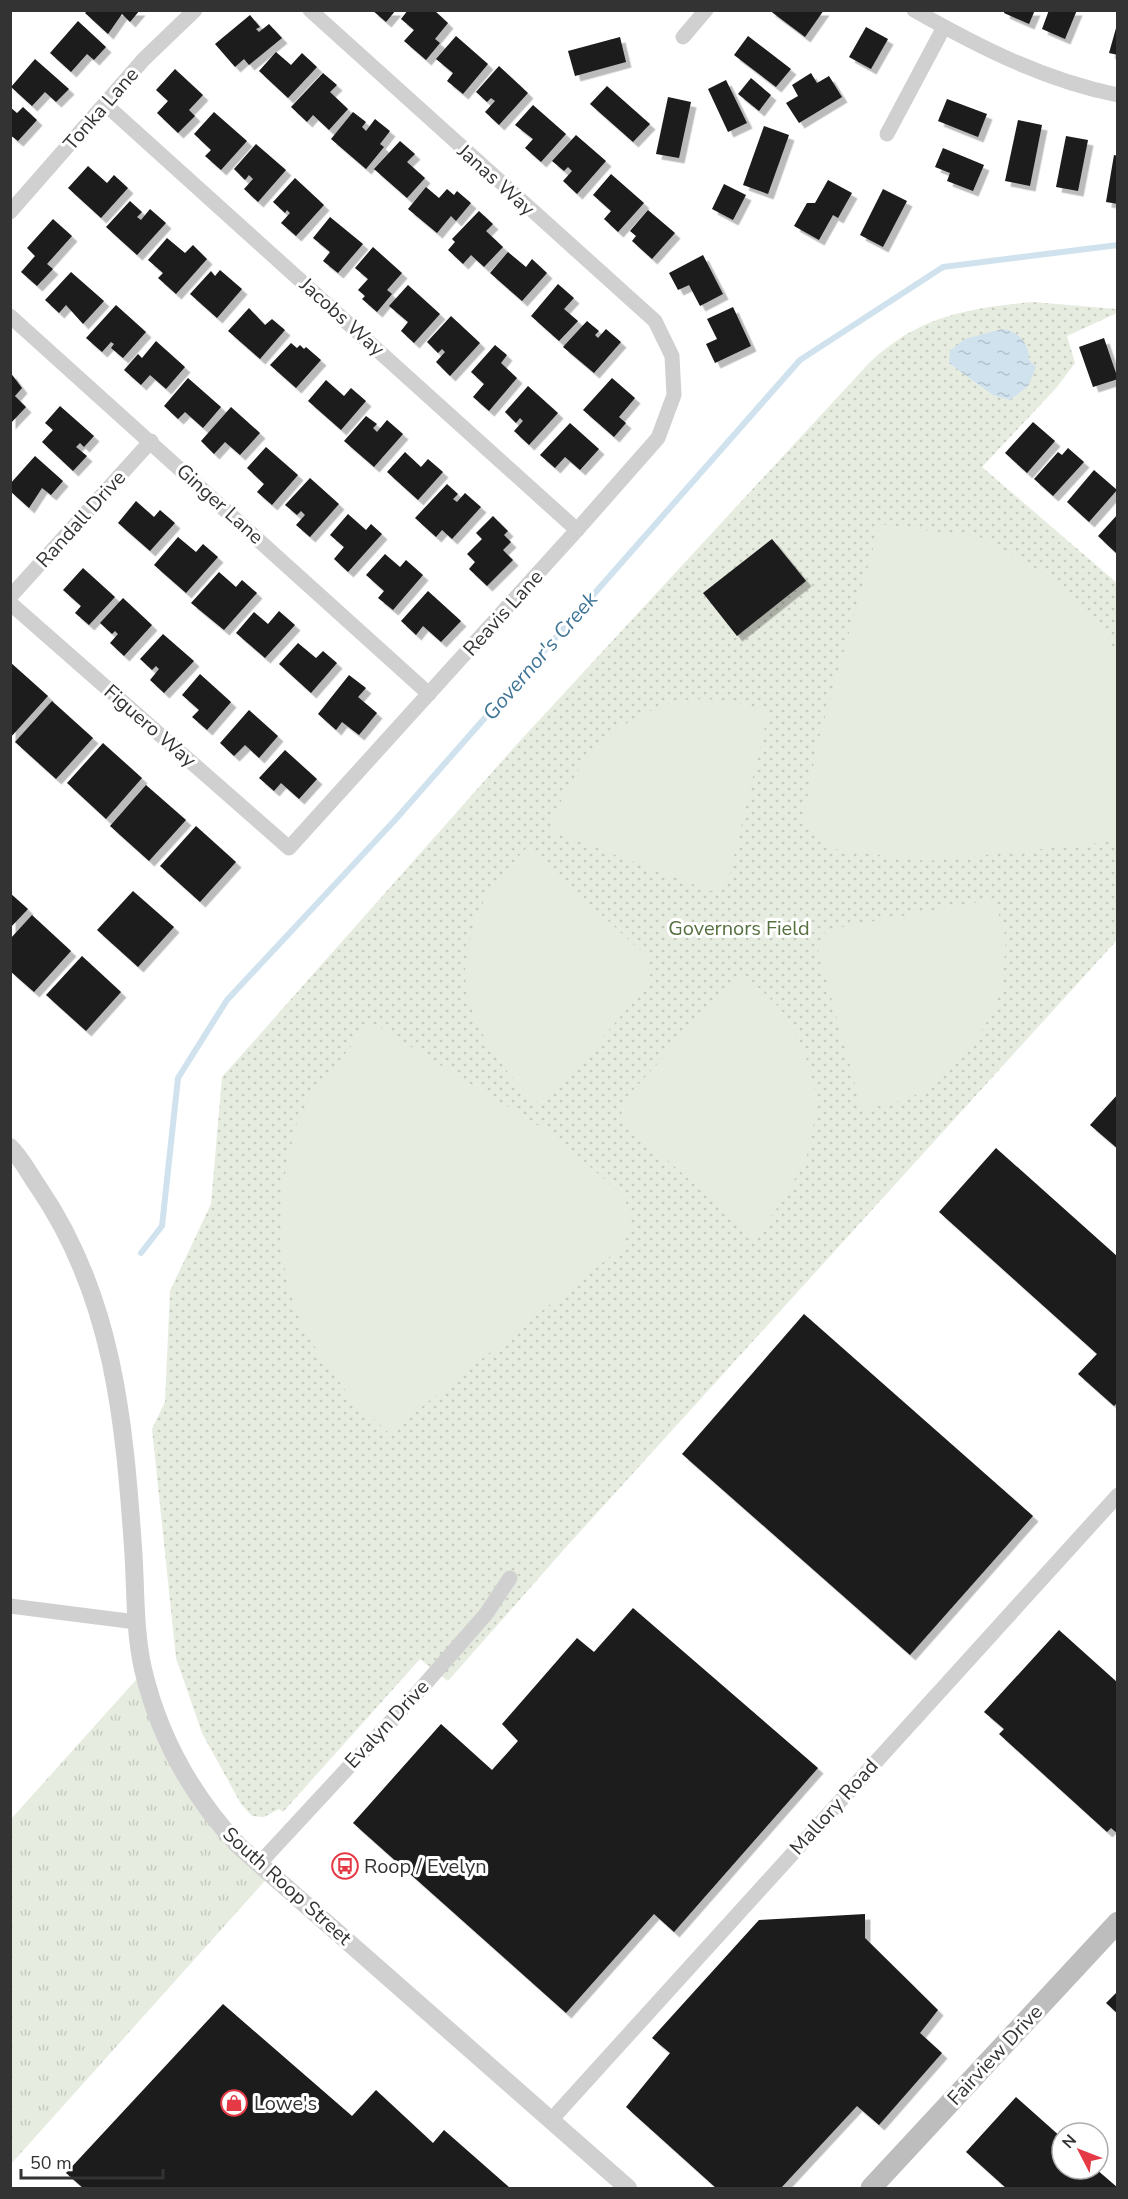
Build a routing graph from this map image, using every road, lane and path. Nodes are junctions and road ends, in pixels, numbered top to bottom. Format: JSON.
{"nodes":[{"id":1,"x":195,"y":10,"type":"edge"},
{"id":2,"x":309,"y":10,"type":"edge"},
{"id":3,"x":706,"y":10,"type":"edge"},
{"id":4,"x":914,"y":10,"type":"edge"},
{"id":5,"x":944,"y":27,"type":"junction"},
{"id":6,"x":683,"y":37,"type":"dead end"},
{"id":7,"x":1118,"y":95,"type":"edge"},
{"id":8,"x":106,"y":105,"type":"junction"},
{"id":9,"x":887,"y":134,"type":"dead end"},
{"id":10,"x":10,"y":212,"type":"edge"},
{"id":11,"x":10,"y":316,"type":"edge"},
{"id":12,"x":672,"y":356,"type":"joint"},
{"id":13,"x":151,"y":441,"type":"junction"},
{"id":14,"x":578,"y":530,"type":"junction"},
{"id":15,"x":10,"y":597,"type":"edge"},
{"id":16,"x":10,"y":603,"type":"edge"},
{"id":17,"x":429,"y":694,"type":"junction"},
{"id":18,"x":289,"y":848,"type":"joint"},
{"id":19,"x":10,"y":1147,"type":"edge"},
{"id":20,"x":1118,"y":1495,"type":"edge"},
{"id":21,"x":510,"y":1578,"type":"dead end"},
{"id":22,"x":10,"y":1606,"type":"edge"},
{"id":23,"x":136,"y":1622,"type":"junction"},
{"id":24,"x":259,"y":1864,"type":"junction"},
{"id":25,"x":1118,"y":1922,"type":"edge"},
{"id":26,"x":551,"y":2120,"type":"junction"},
{"id":27,"x":628,"y":2188,"type":"edge"},
{"id":28,"x":871,"y":2188,"type":"edge"}],
"edges":[{"from":1,"to":8,"type":"street","name":"Tonka Lane"},
{"from":2,"to":12,"type":"street","name":"Janas Way"},
{"from":3,"to":6,"type":"street"},
{"from":4,"to":5,"type":"street"},
{"from":5,"to":7,"type":"street"},
{"from":5,"to":9,"type":"street"},
{"from":8,"to":10,"type":"street","name":"Tonka Lane"},
{"from":8,"to":14,"type":"street","name":"Jacobs Way"},
{"from":11,"to":13,"type":"street","name":"Ginger Lane"},
{"from":12,"to":14,"type":"street","name":"Reavis Lane"},
{"from":13,"to":15,"type":"street","name":"Randall Drive"},
{"from":13,"to":17,"type":"street","name":"Ginger Lane"},
{"from":14,"to":17,"type":"street","name":"Reavis Lane"},
{"from":16,"to":18,"type":"street","name":"Figuero Way"},
{"from":17,"to":18,"type":"street","name":"Reavis Lane"},
{"from":19,"to":23,"type":"street","name":"South Roop Street"},
{"from":20,"to":26,"type":"street","name":"Mallory Road"},
{"from":21,"to":24,"type":"street","name":"Evalyn Drive"},
{"from":22,"to":23,"type":"street"},
{"from":23,"to":24,"type":"street","name":"South Roop Street"},
{"from":24,"to":26,"type":"street","name":"South Roop Street"},
{"from":25,"to":28,"type":"main road","name":"Fairview Drive"},
{"from":26,"to":27,"type":"street","name":"South Roop Street"}]}
